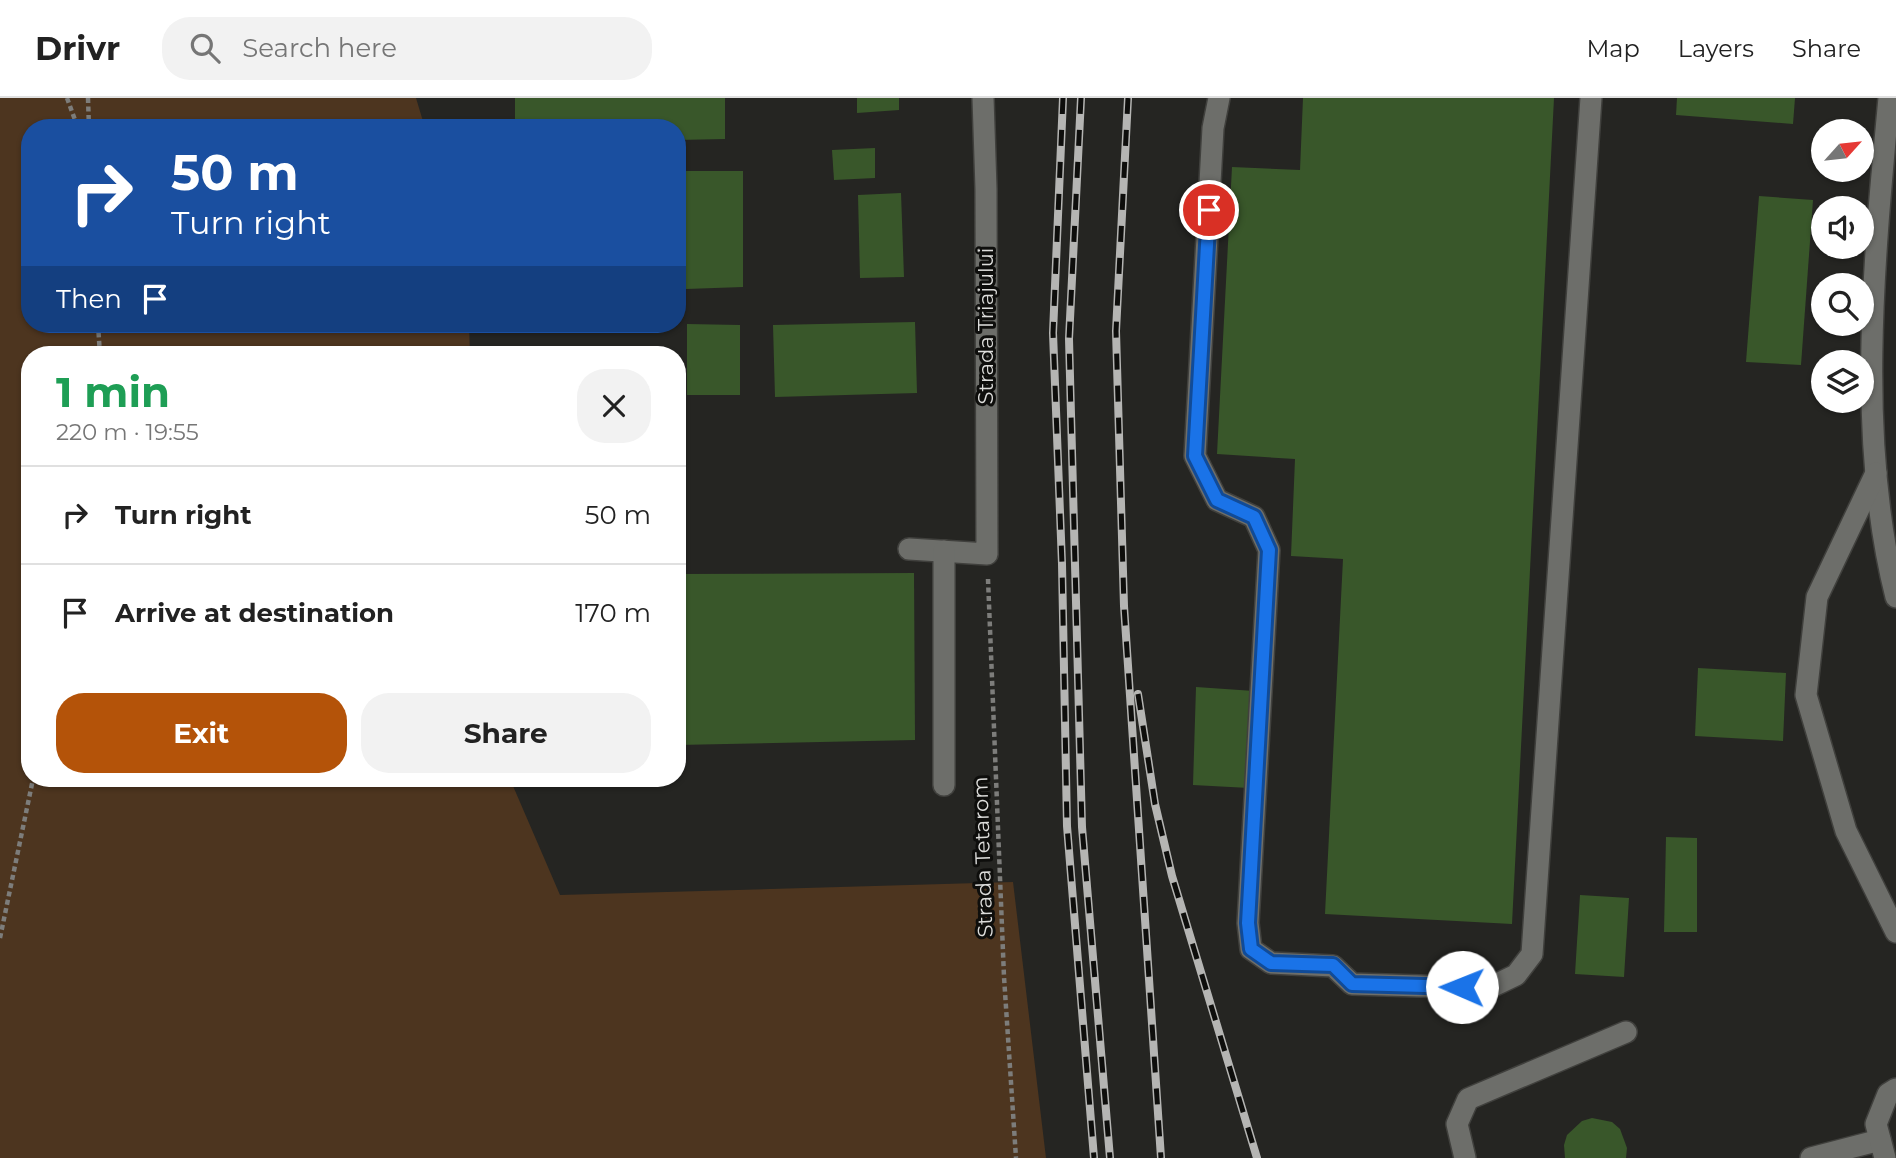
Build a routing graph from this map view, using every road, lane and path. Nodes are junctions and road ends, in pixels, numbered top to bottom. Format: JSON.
{"nodes":[{"id":1,"x":67,"y":98,"type":"edge"},
{"id":2,"x":88,"y":98,"type":"edge"},
{"id":3,"x":984,"y":98,"type":"edge"},
{"id":4,"x":1219,"y":98,"type":"edge"},
{"id":5,"x":1591,"y":98,"type":"edge"},
{"id":6,"x":1889,"y":98,"type":"edge"},
{"id":7,"x":75,"y":119,"type":"edge"},
{"id":8,"x":89,"y":119,"type":"edge"},
{"id":9,"x":1876,"y":473,"type":"junction"},
{"id":10,"x":909,"y":548,"type":"dead end"},
{"id":11,"x":944,"y":551,"type":"junction"},
{"id":12,"x":987,"y":554,"type":"junction"},
{"id":13,"x":1896,"y":597,"type":"edge"},
{"id":14,"x":944,"y":785,"type":"dead end"},
{"id":15,"x":31,"y":787,"type":"edge"},
{"id":16,"x":1896,"y":932,"type":"edge"},
{"id":17,"x":0,"y":938,"type":"edge"},
{"id":18,"x":1626,"y":1032,"type":"dead end"},
{"id":19,"x":1896,"y":1089,"type":"edge"},
{"id":20,"x":1883,"y":1149,"type":"edge"},
{"id":21,"x":1016,"y":1158,"type":"edge"},
{"id":22,"x":1465,"y":1158,"type":"edge"},
{"id":23,"x":1811,"y":1158,"type":"edge"}],
"edges":[{"from":1,"to":7,"type":"path"},
{"from":2,"to":8,"type":"path"},
{"from":3,"to":12,"type":"street","name":"Strada Triajului"},
{"from":4,"to":5,"type":"street"},
{"from":6,"to":9,"type":"street"},
{"from":9,"to":13,"type":"street"},
{"from":9,"to":16,"type":"street"},
{"from":10,"to":11,"type":"street"},
{"from":11,"to":12,"type":"street"},
{"from":11,"to":14,"type":"street"},
{"from":12,"to":21,"type":"path","name":"Strada Tetarom"},
{"from":15,"to":17,"type":"path"},
{"from":18,"to":22,"type":"street"},
{"from":19,"to":20,"type":"street"},
{"from":20,"to":23,"type":"street"}]}
